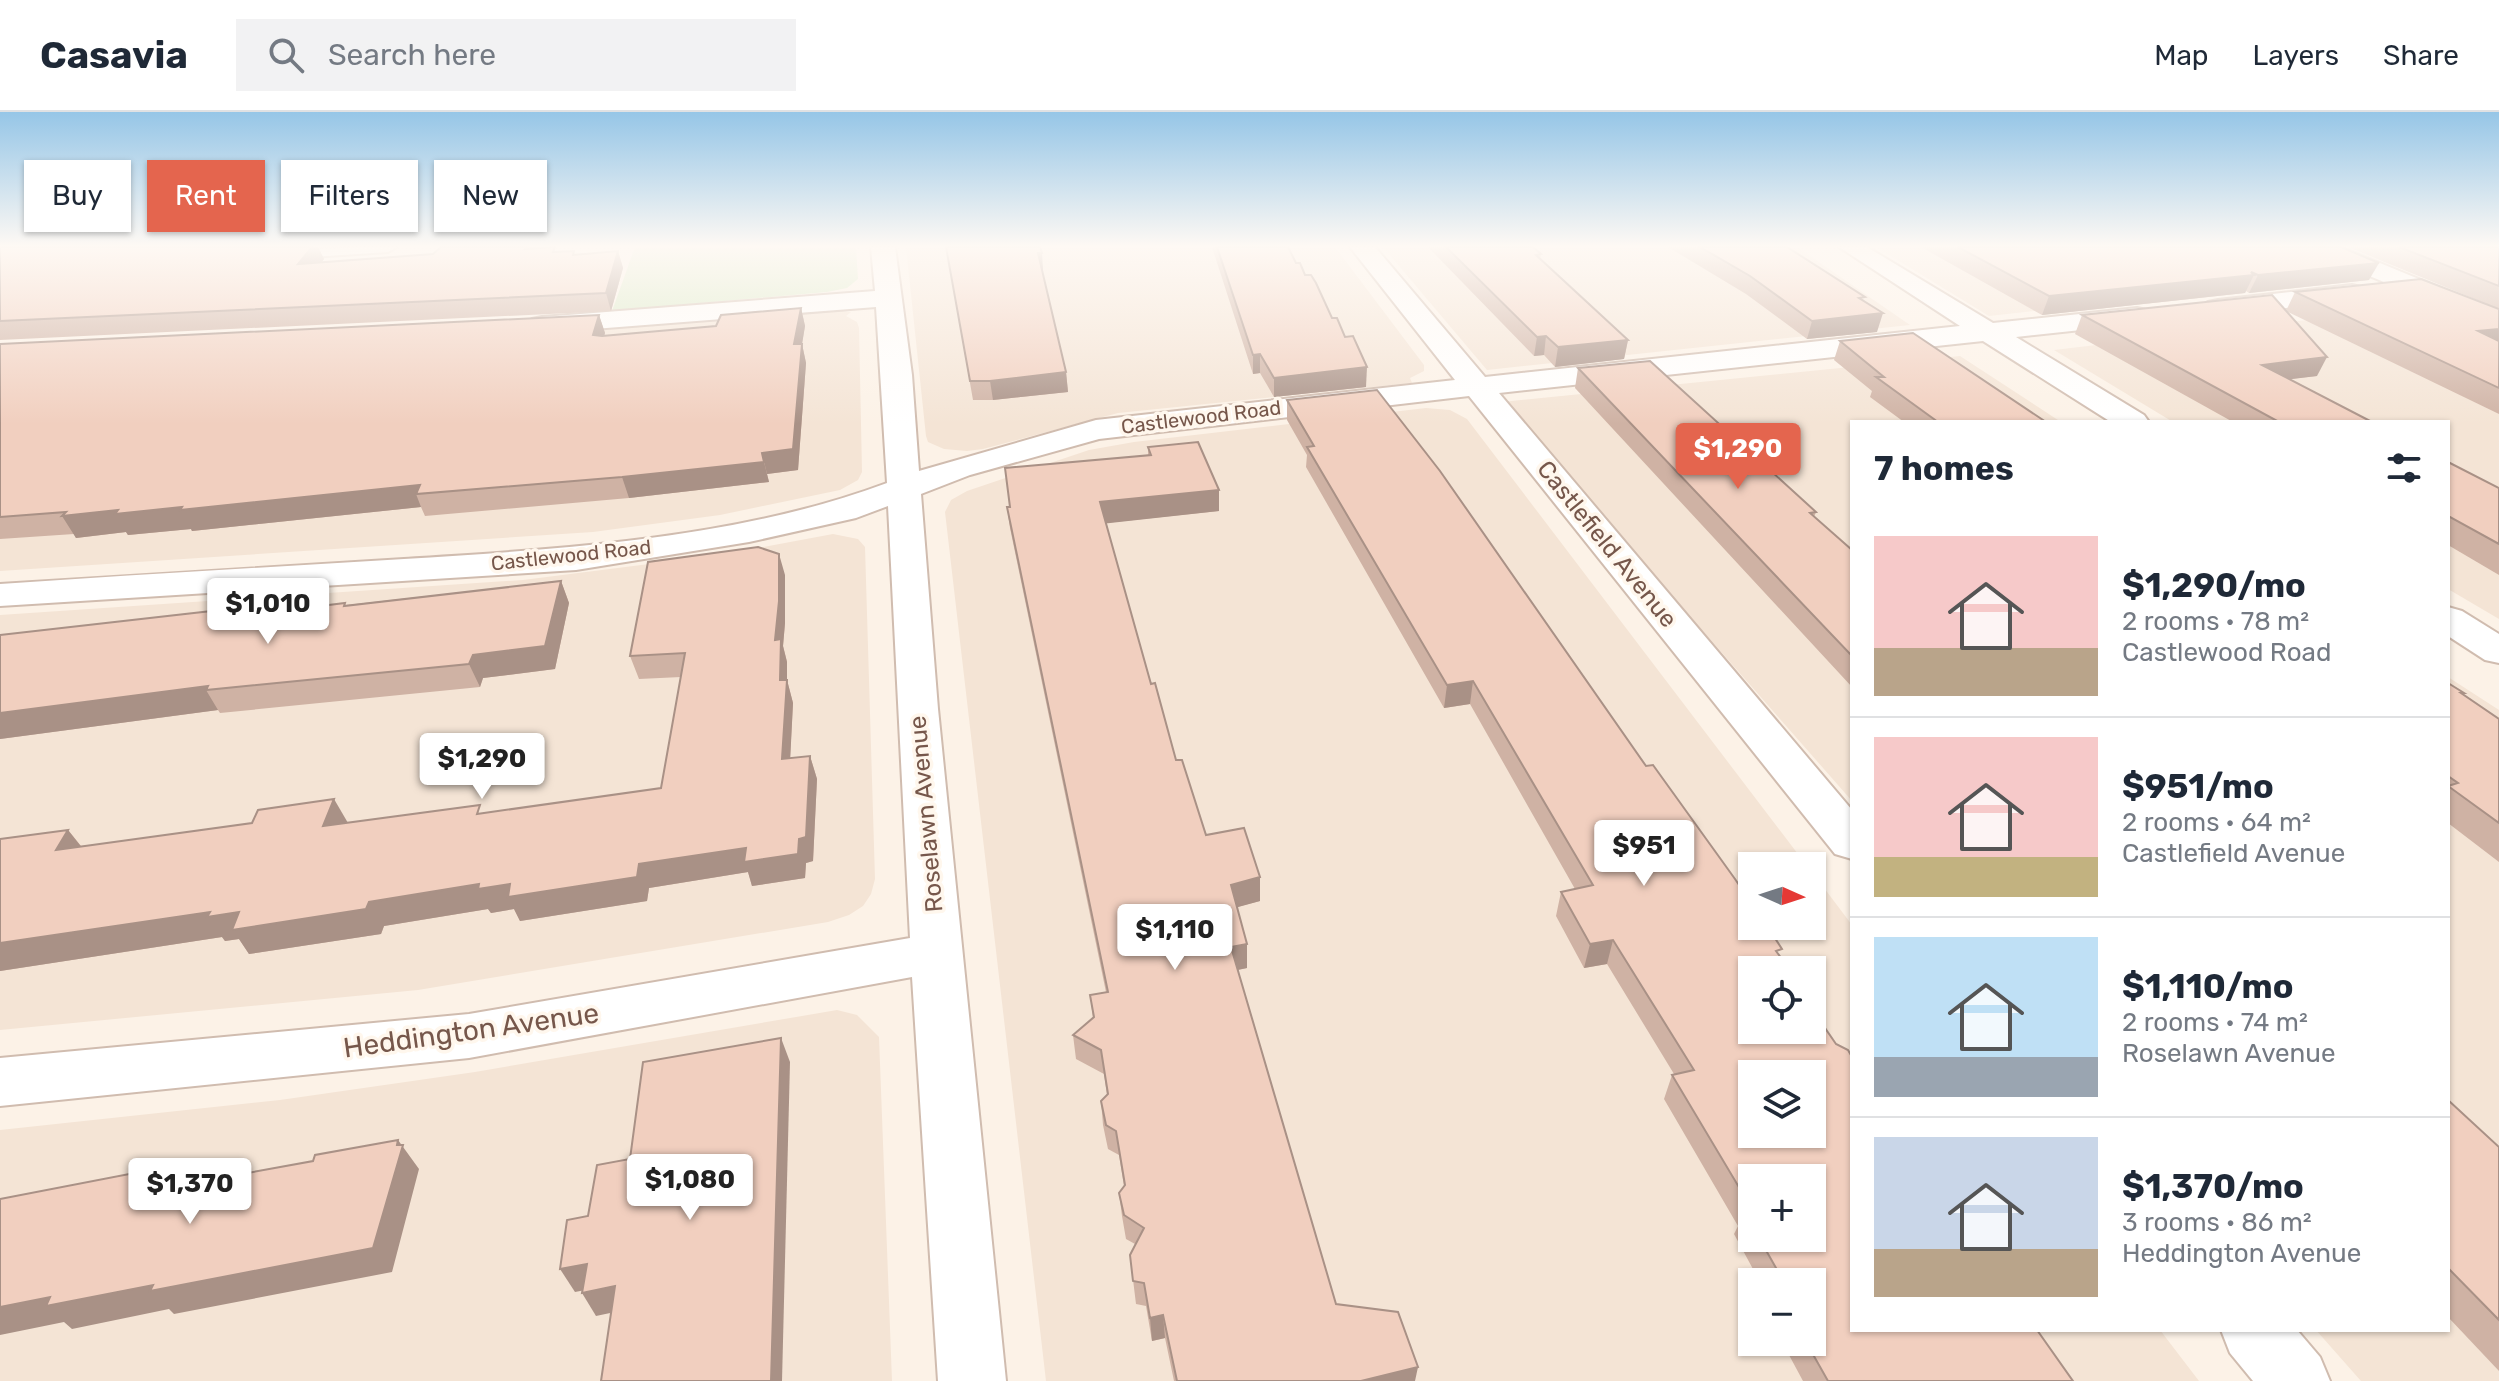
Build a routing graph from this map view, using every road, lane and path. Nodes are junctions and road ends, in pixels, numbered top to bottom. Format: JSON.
{"nodes":[{"id":1,"x":795,"y":306,"type":"edge"},
{"id":2,"x":891,"y":306,"type":"edge"},
{"id":3,"x":1411,"y":306,"type":"edge"},
{"id":4,"x":1946,"y":306,"type":"edge"},
{"id":5,"x":2231,"y":306,"type":"edge"},
{"id":6,"x":2462,"y":306,"type":"edge"},
{"id":7,"x":2499,"y":322,"type":"edge"},
{"id":8,"x":519,"y":327,"type":"edge"},
{"id":9,"x":1988,"y":332,"type":"junction"},
{"id":10,"x":1477,"y":387,"type":"junction"},
{"id":11,"x":2130,"y":420,"type":"edge"},
{"id":12,"x":902,"y":487,"type":"junction"},
{"id":13,"x":0,"y":595,"type":"edge"},
{"id":14,"x":2450,"y":620,"type":"edge"},
{"id":15,"x":2499,"y":651,"type":"edge"},
{"id":16,"x":1850,"y":840,"type":"edge"},
{"id":17,"x":938,"y":953,"type":"junction"},
{"id":18,"x":0,"y":1082,"type":"edge"},
{"id":19,"x":2256,"y":1332,"type":"edge"},
{"id":20,"x":972,"y":1381,"type":"edge"},
{"id":21,"x":2296,"y":1381,"type":"edge"}],
"edges":[{"from":1,"to":8,"type":"street"},
{"from":2,"to":12,"type":"street","name":"Roselawn Avenue"},
{"from":3,"to":10,"type":"street","name":"Castlefield Avenue"},
{"from":4,"to":9,"type":"street"},
{"from":5,"to":9,"type":"street","name":"Castlewood Road"},
{"from":6,"to":7,"type":"street"},
{"from":9,"to":10,"type":"street","name":"Castlewood Road"},
{"from":9,"to":11,"type":"street"},
{"from":10,"to":12,"type":"street","name":"Castlewood Road"},
{"from":10,"to":16,"type":"street","name":"Castlefield Avenue"},
{"from":12,"to":13,"type":"street","name":"Castlewood Road"},
{"from":12,"to":17,"type":"street","name":"Roselawn Avenue"},
{"from":14,"to":15,"type":"street"},
{"from":17,"to":18,"type":"street","name":"Heddington Avenue"},
{"from":17,"to":20,"type":"street","name":"Roselawn Avenue"},
{"from":19,"to":21,"type":"street"}]}
